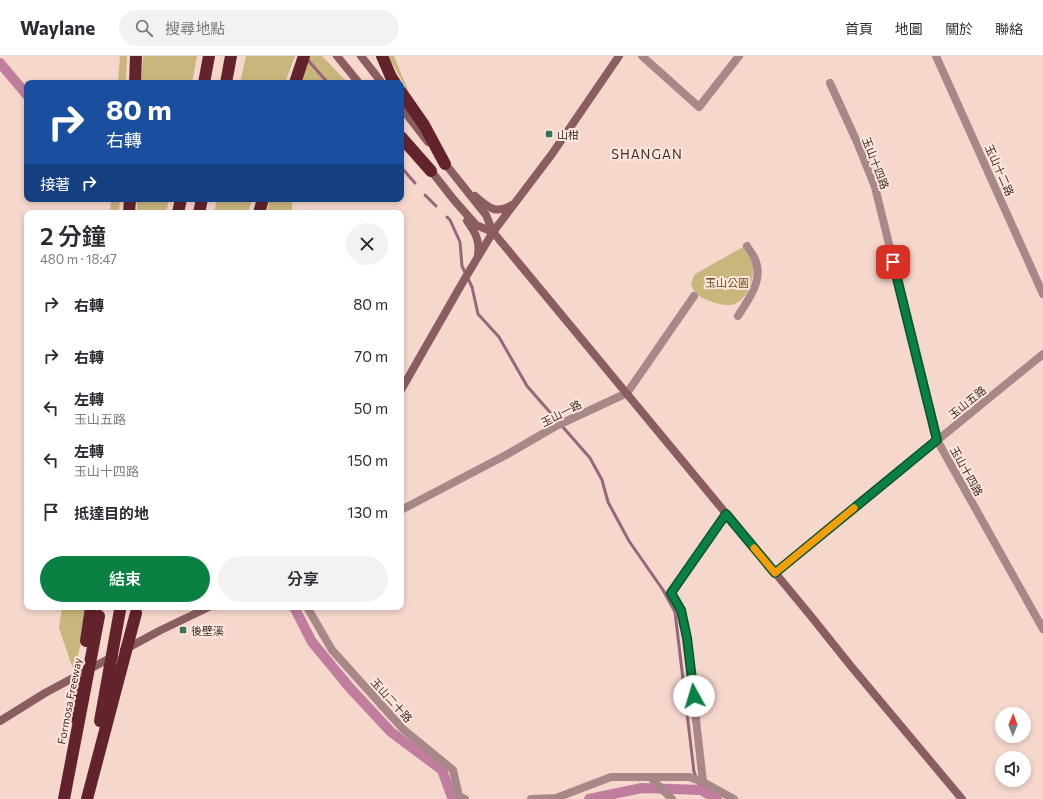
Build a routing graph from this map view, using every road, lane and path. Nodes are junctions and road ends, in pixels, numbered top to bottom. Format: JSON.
{"nodes":[{"id":1,"x":136,"y":56,"type":"edge"},
{"id":2,"x":209,"y":56,"type":"edge"},
{"id":3,"x":231,"y":56,"type":"edge"},
{"id":4,"x":304,"y":56,"type":"edge"},
{"id":5,"x":337,"y":56,"type":"edge"},
{"id":6,"x":361,"y":56,"type":"edge"},
{"id":7,"x":382,"y":56,"type":"edge"},
{"id":8,"x":618,"y":56,"type":"edge"},
{"id":9,"x":642,"y":56,"type":"edge"},
{"id":10,"x":739,"y":56,"type":"edge"},
{"id":11,"x":936,"y":56,"type":"edge"},
{"id":12,"x":135,"y":80,"type":"edge"},
{"id":13,"x":205,"y":80,"type":"edge"},
{"id":14,"x":227,"y":80,"type":"edge"},
{"id":15,"x":296,"y":80,"type":"edge"},
{"id":16,"x":357,"y":80,"type":"edge"},
{"id":17,"x":380,"y":80,"type":"edge"},
{"id":18,"x":393,"y":80,"type":"edge"},
{"id":19,"x":830,"y":83,"type":"dead end"},
{"id":20,"x":404,"y":96,"type":"edge"},
{"id":21,"x":404,"y":111,"type":"edge"},
{"id":22,"x":404,"y":140,"type":"edge"},
{"id":23,"x":445,"y":164,"type":"junction"},
{"id":24,"x":431,"y":171,"type":"joint"},
{"id":25,"x":463,"y":186,"type":"junction"},
{"id":26,"x":454,"y":200,"type":"junction"},
{"id":27,"x":514,"y":204,"type":"junction"},
{"id":28,"x":493,"y":232,"type":"junction"},
{"id":29,"x":747,"y":246,"type":"dead end"},
{"id":30,"x":477,"y":258,"type":"junction"},
{"id":31,"x":1043,"y":294,"type":"edge"},
{"id":32,"x":694,"y":296,"type":"dead end"},
{"id":33,"x":738,"y":316,"type":"dead end"},
{"id":34,"x":1043,"y":354,"type":"edge"},
{"id":35,"x":404,"y":385,"type":"edge"},
{"id":36,"x":627,"y":393,"type":"junction"},
{"id":37,"x":937,"y":440,"type":"junction"},
{"id":38,"x":404,"y":508,"type":"edge"},
{"id":39,"x":726,"y":514,"type":"junction"},
{"id":40,"x":775,"y":573,"type":"junction"},
{"id":41,"x":120,"y":610,"type":"edge"},
{"id":42,"x":137,"y":610,"type":"edge"},
{"id":43,"x":203,"y":610,"type":"edge"},
{"id":44,"x":309,"y":610,"type":"edge"},
{"id":45,"x":95,"y":613,"type":"edge"},
{"id":46,"x":1043,"y":629,"type":"edge"},
{"id":47,"x":0,"y":721,"type":"edge"},
{"id":48,"x":651,"y":778,"type":"dead end"},
{"id":49,"x":702,"y":782,"type":"junction"},
{"id":50,"x":63,"y":799,"type":"edge"},
{"id":51,"x":86,"y":799,"type":"edge"},
{"id":52,"x":465,"y":799,"type":"edge"},
{"id":53,"x":531,"y":799,"type":"edge"},
{"id":54,"x":672,"y":799,"type":"edge"},
{"id":55,"x":734,"y":799,"type":"edge"},
{"id":56,"x":962,"y":799,"type":"edge"}],
"edges":[{"from":1,"to":12,"type":"highway"},
{"from":2,"to":13,"type":"highway"},
{"from":3,"to":14,"type":"highway"},
{"from":4,"to":15,"type":"highway"},
{"from":5,"to":16,"type":"main road"},
{"from":6,"to":17,"type":"main road"},
{"from":7,"to":18,"type":"highway"},
{"from":8,"to":27,"type":"main road"},
{"from":9,"to":10,"type":"street"},
{"from":11,"to":31,"type":"street","name":"玉山十二路"},
{"from":19,"to":37,"type":"street","name":"玉山十四路"},
{"from":20,"to":23,"type":"highway"},
{"from":21,"to":23,"type":"main road"},
{"from":22,"to":24,"type":"highway"},
{"from":23,"to":25,"type":"main road"},
{"from":24,"to":26,"type":"main road"},
{"from":25,"to":27,"type":"main road"},
{"from":25,"to":28,"type":"main road"},
{"from":26,"to":28,"type":"main road"},
{"from":26,"to":30,"type":"main road"},
{"from":27,"to":28,"type":"main road"},
{"from":28,"to":30,"type":"main road"},
{"from":28,"to":36,"type":"main road"},
{"from":29,"to":33,"type":"street"},
{"from":30,"to":35,"type":"main road"},
{"from":32,"to":36,"type":"street"},
{"from":34,"to":37,"type":"street","name":"玉山五路"},
{"from":36,"to":38,"type":"street","name":"玉山一路"},
{"from":36,"to":39,"type":"main road"},
{"from":37,"to":40,"type":"street","name":"玉山五路"},
{"from":37,"to":46,"type":"street","name":"玉山十四路"},
{"from":39,"to":40,"type":"main road"},
{"from":39,"to":49,"type":"street"},
{"from":40,"to":56,"type":"main road"},
{"from":41,"to":51,"type":"highway","bridge":true},
{"from":42,"to":51,"type":"highway","bridge":true},
{"from":43,"to":47,"type":"main road"},
{"from":44,"to":52,"type":"street","name":"玉山二十路"},
{"from":45,"to":50,"type":"highway","name":"Formosa Freeway","bridge":true},
{"from":45,"to":50,"type":"highway","bridge":true},
{"from":48,"to":54,"type":"street"},
{"from":49,"to":53,"type":"street"},
{"from":49,"to":55,"type":"street"}]}
